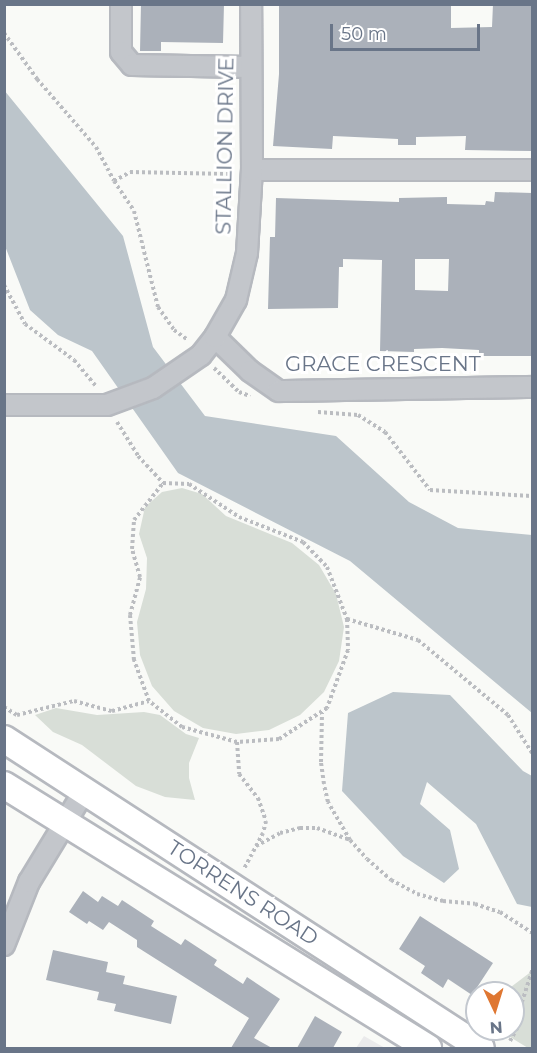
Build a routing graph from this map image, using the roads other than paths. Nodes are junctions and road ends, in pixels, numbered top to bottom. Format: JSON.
{"nodes":[{"id":1,"x":121,"y":4,"type":"edge"},
{"id":2,"x":251,"y":4,"type":"edge"},
{"id":3,"x":250,"y":67,"type":"junction"},
{"id":4,"x":252,"y":170,"type":"junction"},
{"id":5,"x":532,"y":170,"type":"edge"},
{"id":6,"x":215,"y":337,"type":"junction"},
{"id":7,"x":532,"y":387,"type":"edge"},
{"id":8,"x":4,"y":405,"type":"edge"},
{"id":9,"x":4,"y":740,"type":"edge"},
{"id":10,"x":4,"y":785,"type":"edge"},
{"id":11,"x":85,"y":790,"type":"junction"},
{"id":12,"x":64,"y":823,"type":"junction"},
{"id":13,"x":241,"y":881,"type":"junction"},
{"id":14,"x":230,"y":926,"type":"junction"},
{"id":15,"x":4,"y":945,"type":"edge"},
{"id":16,"x":428,"y":1048,"type":"edge"},
{"id":17,"x":481,"y":1048,"type":"edge"}],
"edges":[{"from":1,"to":3,"type":"street"},
{"from":2,"to":3,"type":"street","name":"STALLION DRIVE"},
{"from":3,"to":4,"type":"street","name":"STALLION DRIVE"},
{"from":4,"to":5,"type":"street"},
{"from":4,"to":6,"type":"street","name":"STALLION DRIVE"},
{"from":6,"to":7,"type":"street","name":"GRACE CRESCENT"},
{"from":6,"to":8,"type":"street","name":"STALLION DRIVE"},
{"from":9,"to":11,"type":"main road","name":"TORRENS ROAD"},
{"from":10,"to":12,"type":"main road","name":"TORRENS ROAD"},
{"from":11,"to":12,"type":"street"},
{"from":11,"to":13,"type":"main road","name":"TORRENS ROAD"},
{"from":12,"to":14,"type":"main road","name":"TORRENS ROAD"},
{"from":12,"to":15,"type":"street"},
{"from":13,"to":14,"type":"main road"},
{"from":13,"to":17,"type":"main road","name":"TORRENS ROAD"},
{"from":14,"to":16,"type":"main road","name":"TORRENS ROAD"}]}
